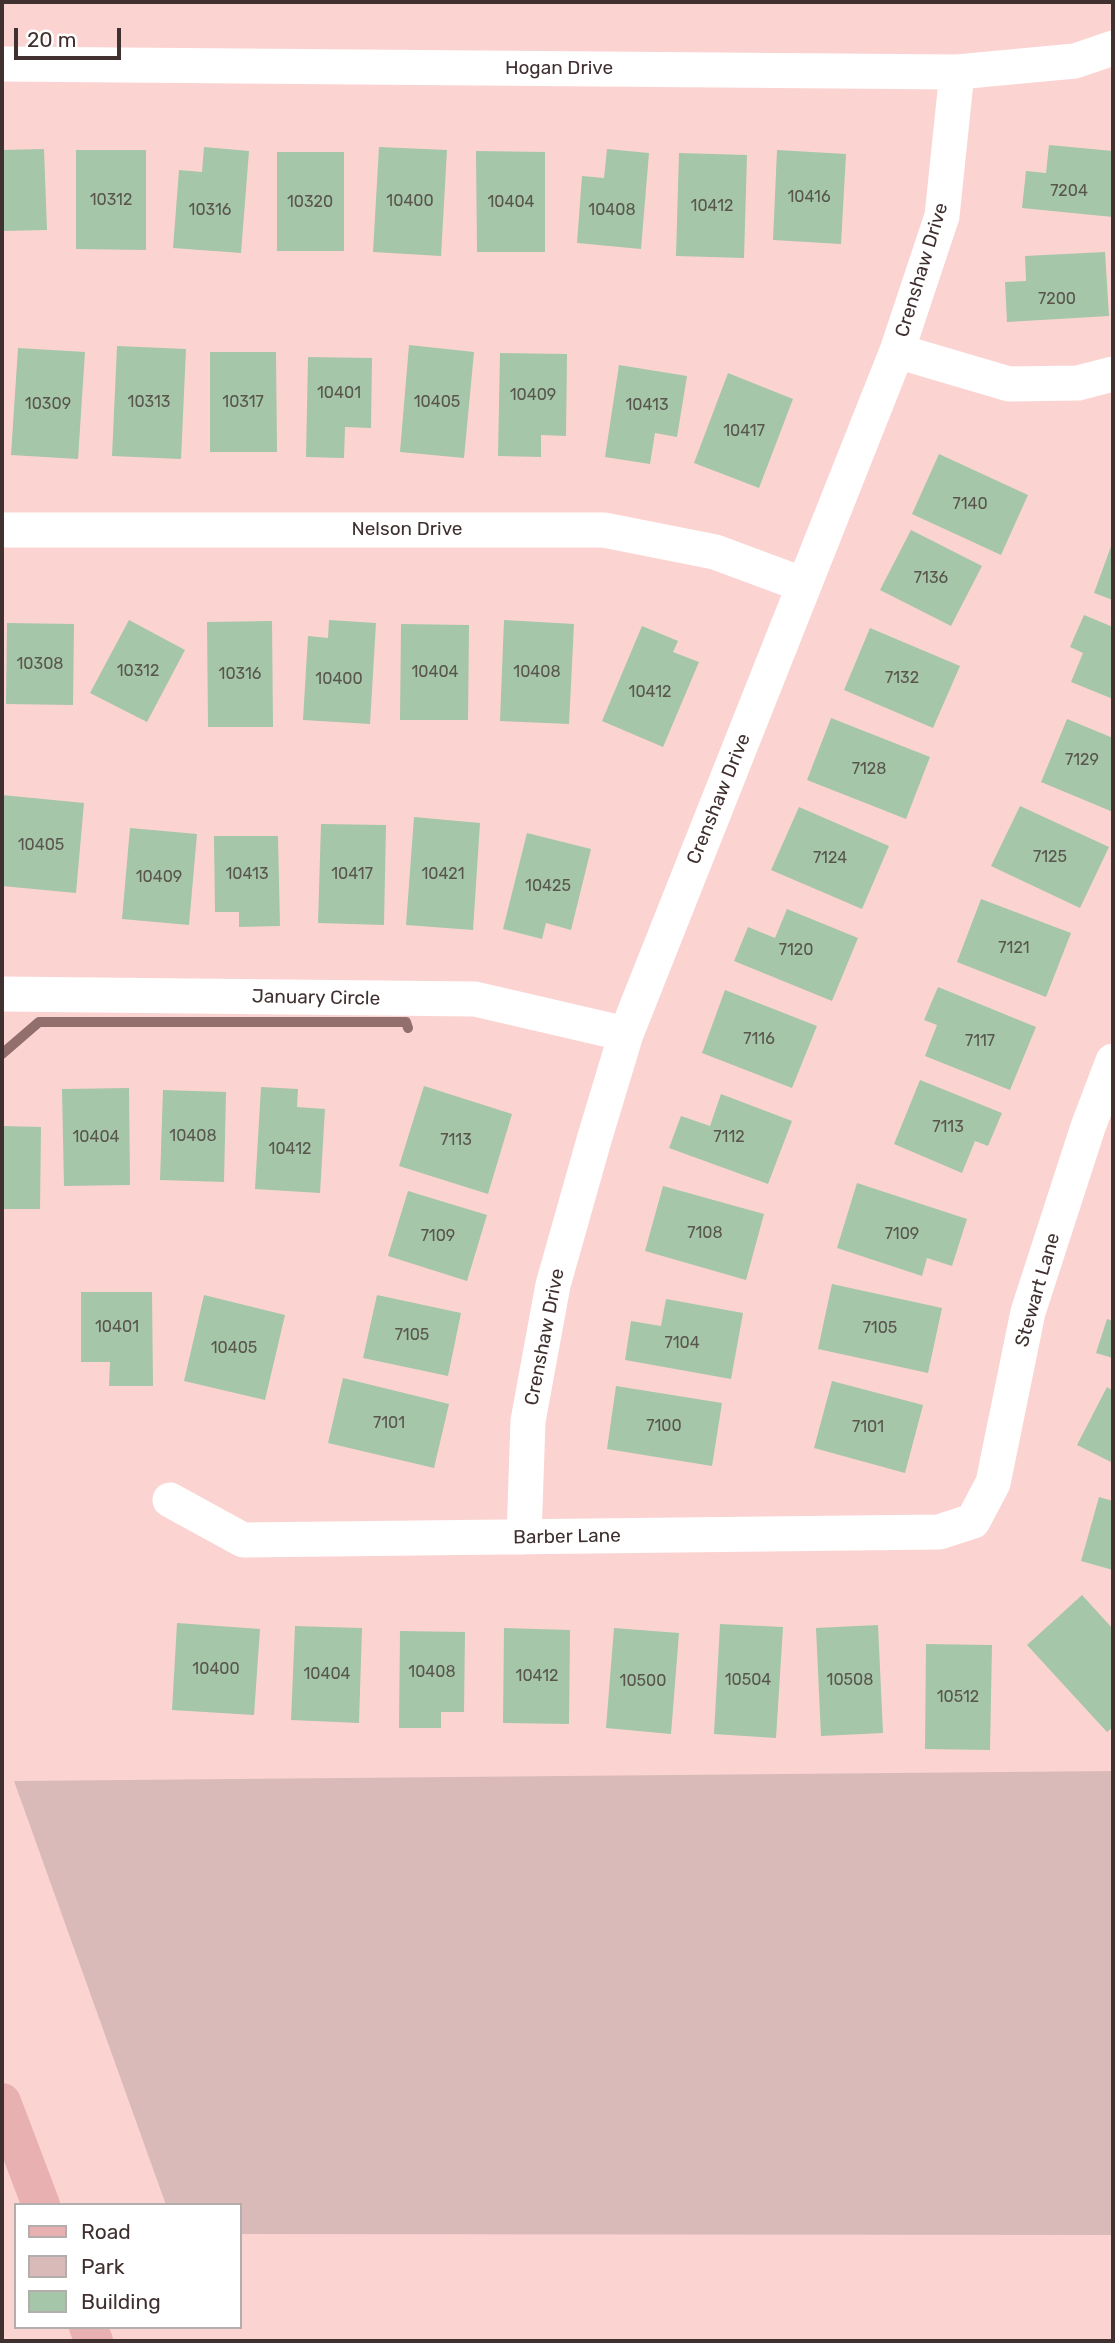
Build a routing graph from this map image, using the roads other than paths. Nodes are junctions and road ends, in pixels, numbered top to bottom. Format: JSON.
{"nodes":[{"id":1,"x":1113,"y":48,"type":"edge"},
{"id":2,"x":2,"y":64,"type":"edge"},
{"id":3,"x":957,"y":72,"type":"junction"},
{"id":4,"x":897,"y":351,"type":"junction"},
{"id":5,"x":1113,"y":374,"type":"edge"},
{"id":6,"x":2,"y":530,"type":"edge"},
{"id":7,"x":804,"y":585,"type":"junction"},
{"id":8,"x":2,"y":994,"type":"edge"},
{"id":9,"x":626,"y":1034,"type":"junction"},
{"id":10,"x":1113,"y":1061,"type":"edge"},
{"id":11,"x":170,"y":1500,"type":"dead end"},
{"id":12,"x":973,"y":1521,"type":"joint"},
{"id":13,"x":524,"y":1537,"type":"junction"},
{"id":14,"x":2,"y":2102,"type":"edge"},
{"id":15,"x":40,"y":2203,"type":"edge"}],
"edges":[{"from":1,"to":3,"type":"street","name":"Hogan Drive"},
{"from":2,"to":3,"type":"street","name":"Hogan Drive"},
{"from":3,"to":4,"type":"street","name":"Crenshaw Drive"},
{"from":4,"to":5,"type":"street"},
{"from":4,"to":7,"type":"street","name":"Crenshaw Drive"},
{"from":6,"to":7,"type":"street","name":"Nelson Drive"},
{"from":7,"to":9,"type":"street","name":"Crenshaw Drive"},
{"from":8,"to":9,"type":"street","name":"January Circle"},
{"from":9,"to":13,"type":"street","name":"Crenshaw Drive"},
{"from":10,"to":12,"type":"street","name":"Stewart Lane"},
{"from":11,"to":13,"type":"street","name":"Barber Lane"},
{"from":12,"to":13,"type":"street","name":"Barber Lane"},
{"from":14,"to":15,"type":"main road"}]}
